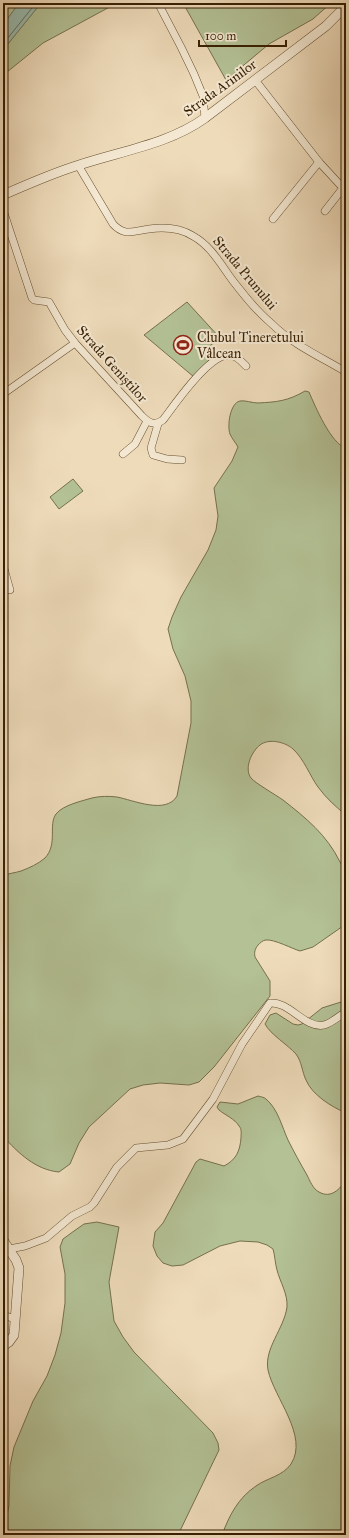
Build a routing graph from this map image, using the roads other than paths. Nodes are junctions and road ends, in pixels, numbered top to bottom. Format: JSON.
{"nodes":[{"id":1,"x":158,"y":3,"type":"edge"},
{"id":2,"x":346,"y":6,"type":"edge"},
{"id":3,"x":255,"y":80,"type":"junction"},
{"id":4,"x":205,"y":118,"type":"junction"},
{"id":5,"x":319,"y":162,"type":"junction"},
{"id":6,"x":78,"y":165,"type":"junction"},
{"id":7,"x":344,"y":186,"type":"edge"},
{"id":8,"x":3,"y":195,"type":"edge"},
{"id":9,"x":3,"y":210,"type":"edge"},
{"id":10,"x":325,"y":211,"type":"dead end"},
{"id":11,"x":273,"y":219,"type":"dead end"},
{"id":12,"x":75,"y":342,"type":"junction"},
{"id":13,"x":246,"y":366,"type":"dead end"},
{"id":14,"x":346,"y":372,"type":"edge"},
{"id":15,"x":3,"y":394,"type":"edge"},
{"id":16,"x":147,"y":421,"type":"junction"},
{"id":17,"x":158,"y":424,"type":"junction"},
{"id":18,"x":123,"y":454,"type":"dead end"},
{"id":19,"x":182,"y":460,"type":"dead end"},
{"id":20,"x":3,"y":565,"type":"edge"},
{"id":21,"x":10,"y":590,"type":"dead end"},
{"id":22,"x":346,"y":1012,"type":"edge"},
{"id":23,"x":3,"y":1240,"type":"edge"},
{"id":24,"x":9,"y":1249,"type":"junction"},
{"id":25,"x":3,"y":1315,"type":"edge"},
{"id":26,"x":15,"y":1319,"type":"junction"},
{"id":27,"x":3,"y":1346,"type":"edge"}],
"edges":[{"from":1,"to":4,"type":"street"},
{"from":2,"to":3,"type":"street","name":"Strada Arinilor"},
{"from":3,"to":4,"type":"street","name":"Strada Arinilor"},
{"from":3,"to":5,"type":"street"},
{"from":4,"to":6,"type":"street","name":"Strada Arinilor"},
{"from":5,"to":7,"type":"street"},
{"from":5,"to":11,"type":"street"},
{"from":6,"to":8,"type":"street","name":"Strada Arinilor"},
{"from":6,"to":14,"type":"street","name":"Strada Prunului"},
{"from":7,"to":10,"type":"street"},
{"from":9,"to":12,"type":"street","name":"Strada Geniștilor"},
{"from":12,"to":15,"type":"street"},
{"from":12,"to":16,"type":"street","name":"Strada Geniștilor"},
{"from":13,"to":17,"type":"street"},
{"from":16,"to":17,"type":"street","name":"Strada Geniștilor"},
{"from":16,"to":18,"type":"street"},
{"from":17,"to":19,"type":"street"},
{"from":20,"to":21,"type":"street"},
{"from":22,"to":24,"type":"street"},
{"from":23,"to":24,"type":"street"},
{"from":24,"to":26,"type":"street"},
{"from":25,"to":26,"type":"street"},
{"from":26,"to":27,"type":"street"}]}
